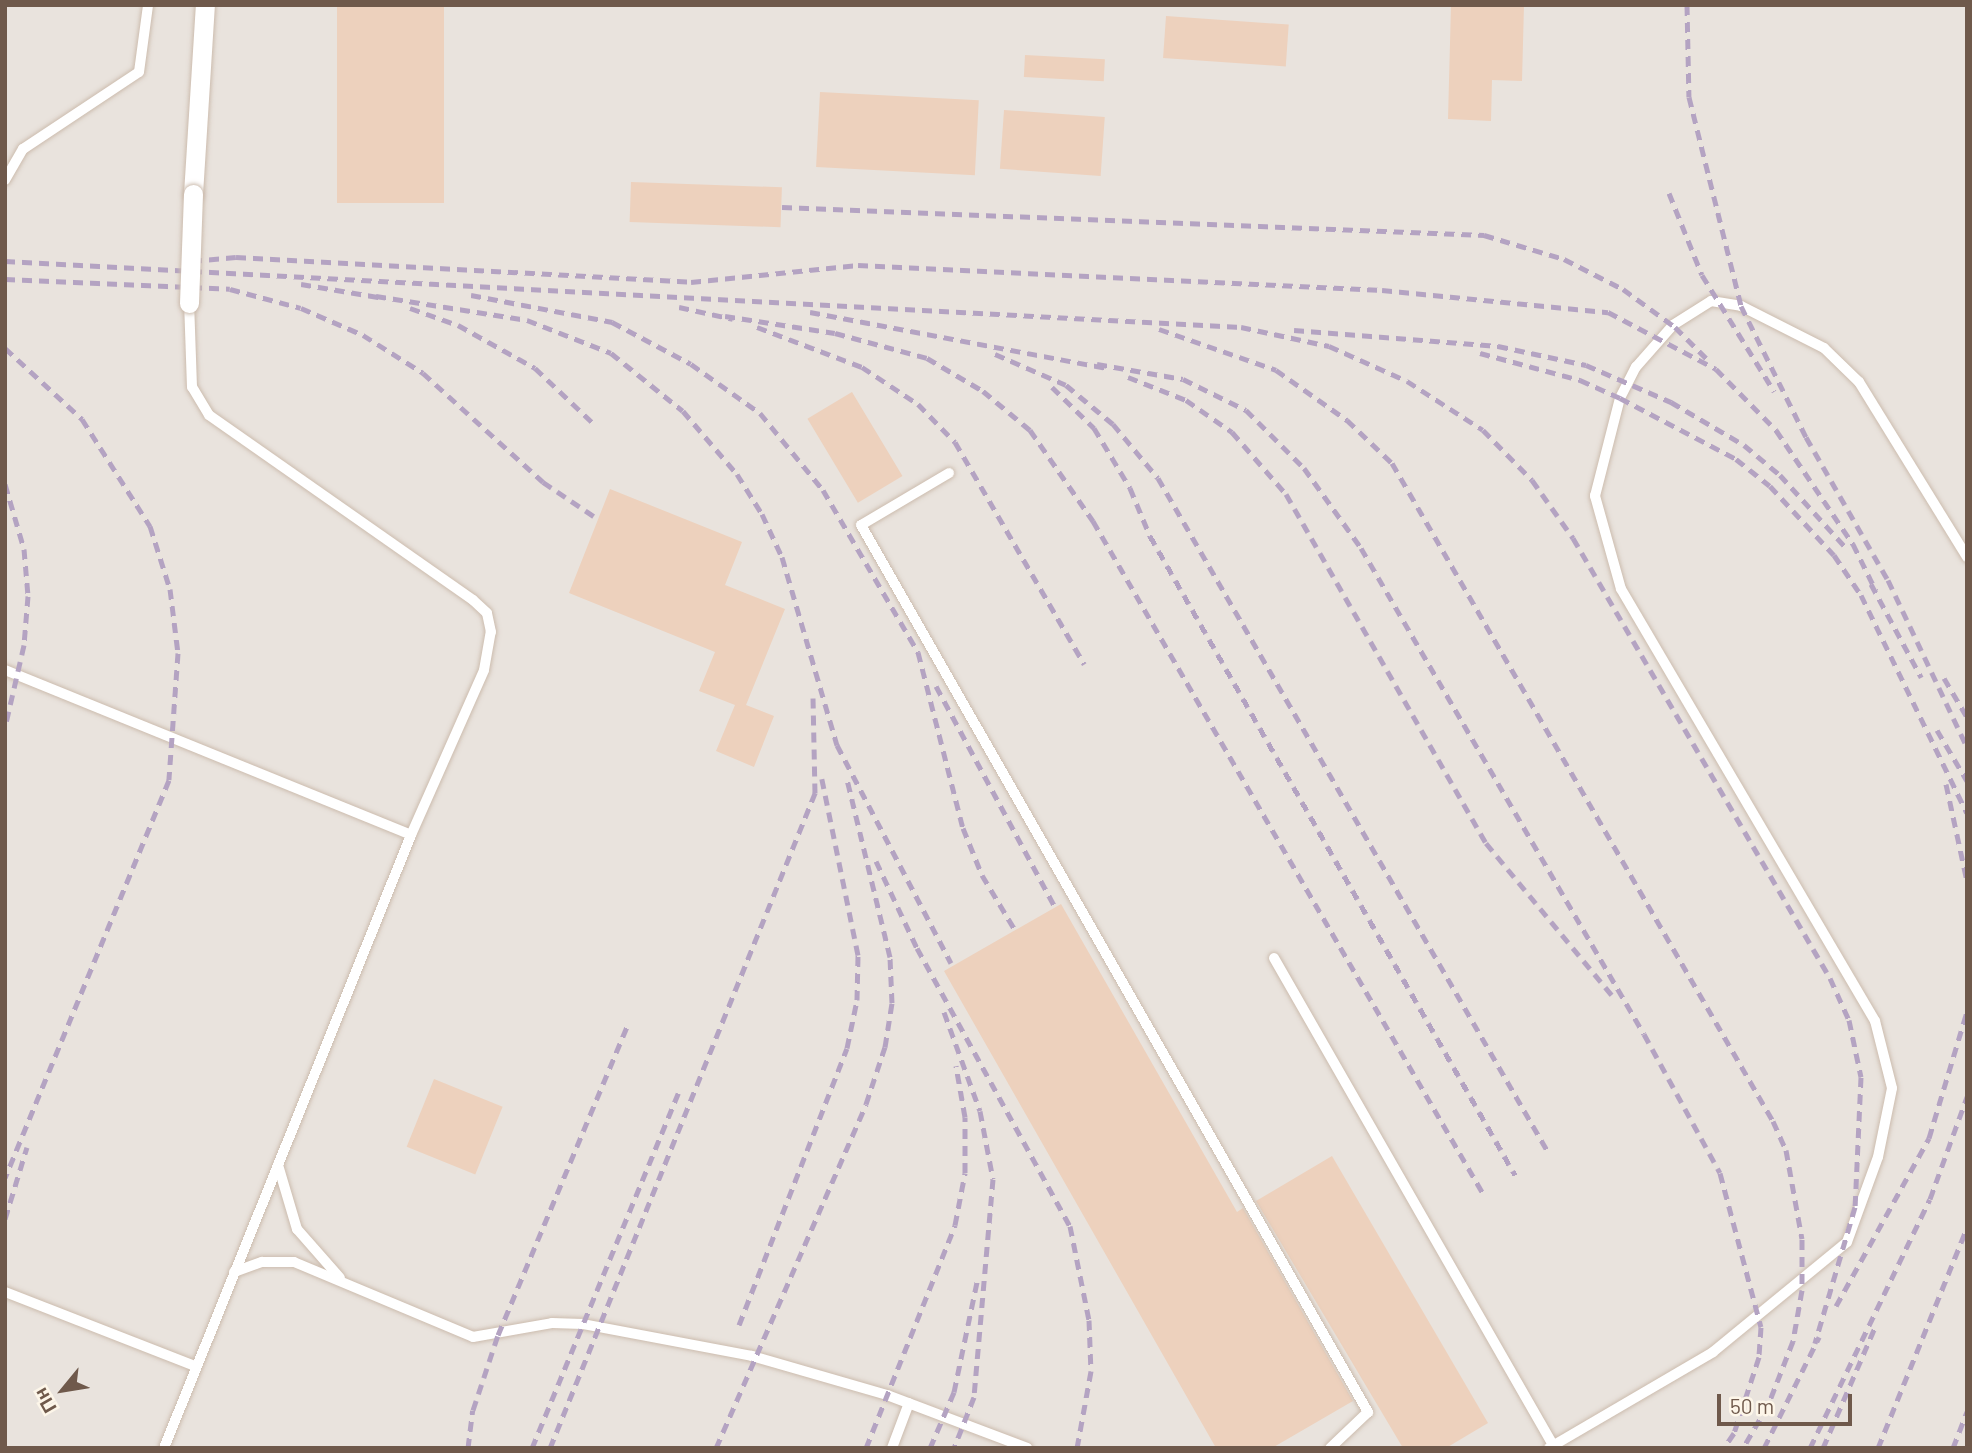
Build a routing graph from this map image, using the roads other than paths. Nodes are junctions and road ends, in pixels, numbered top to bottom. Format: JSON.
{"nodes":[{"id":1,"x":148,"y":5,"type":"edge"},
{"id":2,"x":205,"y":5,"type":"edge"},
{"id":3,"x":5,"y":180,"type":"edge"},
{"id":4,"x":189,"y":303,"type":"joint"},
{"id":5,"x":949,"y":473,"type":"dead end"},
{"id":6,"x":1967,"y":557,"type":"edge"},
{"id":7,"x":5,"y":670,"type":"edge"},
{"id":8,"x":411,"y":835,"type":"junction"},
{"id":9,"x":1274,"y":958,"type":"dead end"},
{"id":10,"x":278,"y":1166,"type":"junction"},
{"id":11,"x":234,"y":1272,"type":"junction"},
{"id":12,"x":343,"y":1280,"type":"junction"},
{"id":13,"x":5,"y":1292,"type":"edge"},
{"id":14,"x":195,"y":1366,"type":"junction"},
{"id":15,"x":909,"y":1403,"type":"junction"},
{"id":16,"x":1551,"y":1447,"type":"edge"},
{"id":17,"x":164,"y":1448,"type":"edge"},
{"id":18,"x":892,"y":1448,"type":"edge"},
{"id":19,"x":1027,"y":1448,"type":"edge"},
{"id":20,"x":1330,"y":1448,"type":"edge"}],
"edges":[{"from":1,"to":3,"type":"lane"},
{"from":2,"to":4,"type":"street","bridge":true},
{"from":4,"to":8,"type":"lane"},
{"from":5,"to":20,"type":"lane"},
{"from":6,"to":16,"type":"lane"},
{"from":7,"to":8,"type":"lane"},
{"from":8,"to":10,"type":"lane"},
{"from":9,"to":16,"type":"lane"},
{"from":10,"to":11,"type":"lane"},
{"from":10,"to":12,"type":"lane"},
{"from":11,"to":12,"type":"lane"},
{"from":11,"to":14,"type":"lane"},
{"from":12,"to":15,"type":"lane"},
{"from":13,"to":14,"type":"lane"},
{"from":14,"to":17,"type":"lane"},
{"from":15,"to":18,"type":"lane"},
{"from":15,"to":19,"type":"lane"}]}
